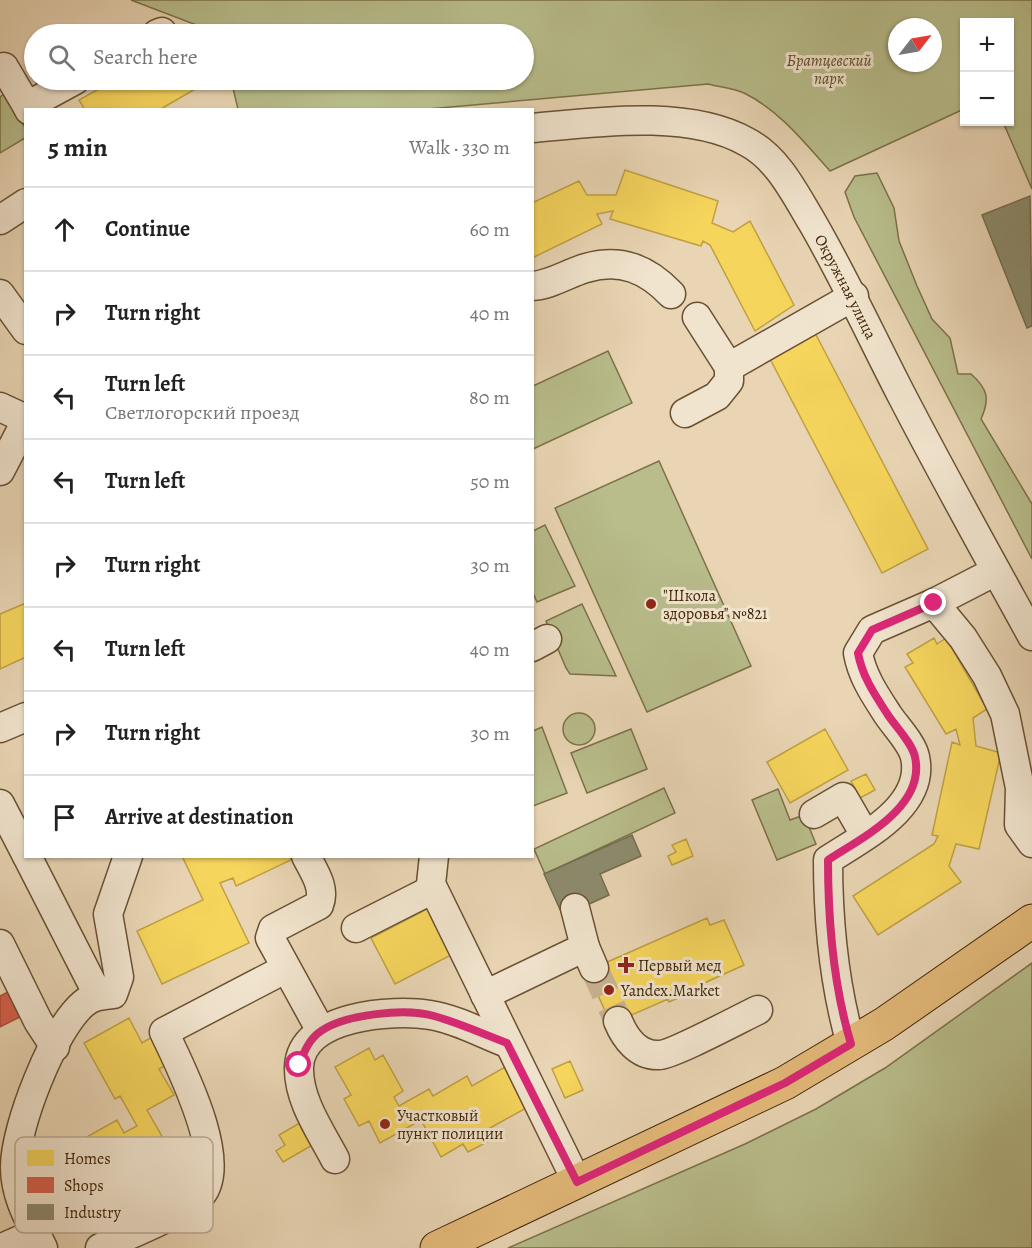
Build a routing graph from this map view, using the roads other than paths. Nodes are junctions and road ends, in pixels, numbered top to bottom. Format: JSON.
{"nodes":[{"id":1,"x":0,"y":70,"type":"edge"},
{"id":2,"x":58,"y":90,"type":"edge"},
{"id":3,"x":28,"y":108,"type":"edge"},
{"id":4,"x":534,"y":128,"type":"edge"},
{"id":5,"x":24,"y":204,"type":"edge"},
{"id":6,"x":0,"y":220,"type":"edge"},
{"id":7,"x":534,"y":285,"type":"edge"},
{"id":8,"x":0,"y":294,"type":"edge"},
{"id":9,"x":671,"y":294,"type":"dead end"},
{"id":10,"x":854,"y":296,"type":"junction"},
{"id":11,"x":697,"y":316,"type":"dead end"},
{"id":12,"x":24,"y":327,"type":"edge"},
{"id":13,"x":729,"y":368,"type":"junction"},
{"id":14,"x":0,"y":406,"type":"edge"},
{"id":15,"x":685,"y":413,"type":"dead end"},
{"id":16,"x":24,"y":419,"type":"edge"},
{"id":17,"x":24,"y":424,"type":"edge"},
{"id":18,"x":0,"y":471,"type":"edge"},
{"id":19,"x":996,"y":571,"type":"junction"},
{"id":20,"x":934,"y":603,"type":"junction"},
{"id":21,"x":1032,"y":636,"type":"edge"},
{"id":22,"x":24,"y":718,"type":"edge"},
{"id":23,"x":0,"y":728,"type":"edge"},
{"id":24,"x":0,"y":804,"type":"edge"},
{"id":25,"x":814,"y":814,"type":"dead end"},
{"id":26,"x":865,"y":835,"type":"junction"},
{"id":27,"x":1032,"y":843,"type":"edge"},
{"id":28,"x":24,"y":851,"type":"edge"},
{"id":29,"x":28,"y":858,"type":"edge"},
{"id":30,"x":127,"y":858,"type":"edge"},
{"id":31,"x":307,"y":858,"type":"edge"},
{"id":32,"x":434,"y":858,"type":"edge"},
{"id":33,"x":433,"y":889,"type":"junction"},
{"id":34,"x":575,"y":908,"type":"dead end"},
{"id":35,"x":1032,"y":921,"type":"edge"},
{"id":36,"x":356,"y":928,"type":"dead end"},
{"id":37,"x":0,"y":944,"type":"edge"},
{"id":38,"x":285,"y":969,"type":"junction"},
{"id":39,"x":98,"y":995,"type":"junction"},
{"id":40,"x":485,"y":995,"type":"junction"},
{"id":41,"x":758,"y":1010,"type":"dead end"},
{"id":42,"x":618,"y":1022,"type":"tunnel mouth"},
{"id":43,"x":321,"y":1031,"type":"junction"},
{"id":44,"x":507,"y":1043,"type":"junction"},
{"id":45,"x":851,"y":1044,"type":"junction"},
{"id":46,"x":55,"y":1047,"type":"junction"},
{"id":47,"x":19,"y":1137,"type":"edge"},
{"id":48,"x":205,"y":1137,"type":"edge"},
{"id":49,"x":335,"y":1159,"type":"dead end"},
{"id":50,"x":577,"y":1182,"type":"junction"},
{"id":51,"x":131,"y":1233,"type":"edge"},
{"id":52,"x":40,"y":1240,"type":"edge"},
{"id":53,"x":2,"y":1248,"type":"edge"},
{"id":54,"x":100,"y":1248,"type":"edge"},
{"id":55,"x":437,"y":1248,"type":"edge"}],
"edges":[{"from":1,"to":3,"type":"street"},
{"from":2,"to":3,"type":"street"},
{"from":4,"to":10,"type":"street","name":"Окружная улица"},
{"from":5,"to":6,"type":"street"},
{"from":7,"to":9,"type":"street"},
{"from":8,"to":12,"type":"street"},
{"from":10,"to":13,"type":"street"},
{"from":10,"to":19,"type":"street","name":"Окружная улица"},
{"from":11,"to":13,"type":"street"},
{"from":13,"to":15,"type":"street"},
{"from":14,"to":16,"type":"street"},
{"from":17,"to":18,"type":"street"},
{"from":19,"to":20,"type":"street"},
{"from":19,"to":21,"type":"street","name":"Окружная улица"},
{"from":20,"to":26,"type":"street"},
{"from":20,"to":27,"type":"street"},
{"from":22,"to":23,"type":"street"},
{"from":24,"to":28,"type":"street"},
{"from":25,"to":26,"type":"street"},
{"from":26,"to":45,"type":"street"},
{"from":29,"to":39,"type":"street"},
{"from":30,"to":39,"type":"street"},
{"from":31,"to":38,"type":"street"},
{"from":32,"to":33,"type":"street"},
{"from":33,"to":36,"type":"street"},
{"from":33,"to":40,"type":"street"},
{"from":34,"to":40,"type":"street"},
{"from":35,"to":45,"type":"main road"},
{"from":37,"to":46,"type":"street"},
{"from":38,"to":43,"type":"street"},
{"from":38,"to":48,"type":"street"},
{"from":39,"to":46,"type":"street"},
{"from":40,"to":44,"type":"street"},
{"from":41,"to":42,"type":"street"},
{"from":43,"to":44,"type":"street"},
{"from":43,"to":49,"type":"street"},
{"from":44,"to":50,"type":"street"},
{"from":45,"to":50,"type":"main road"},
{"from":46,"to":47,"type":"street"},
{"from":50,"to":55,"type":"main road"},
{"from":51,"to":54,"type":"street"},
{"from":52,"to":53,"type":"street"}]}
